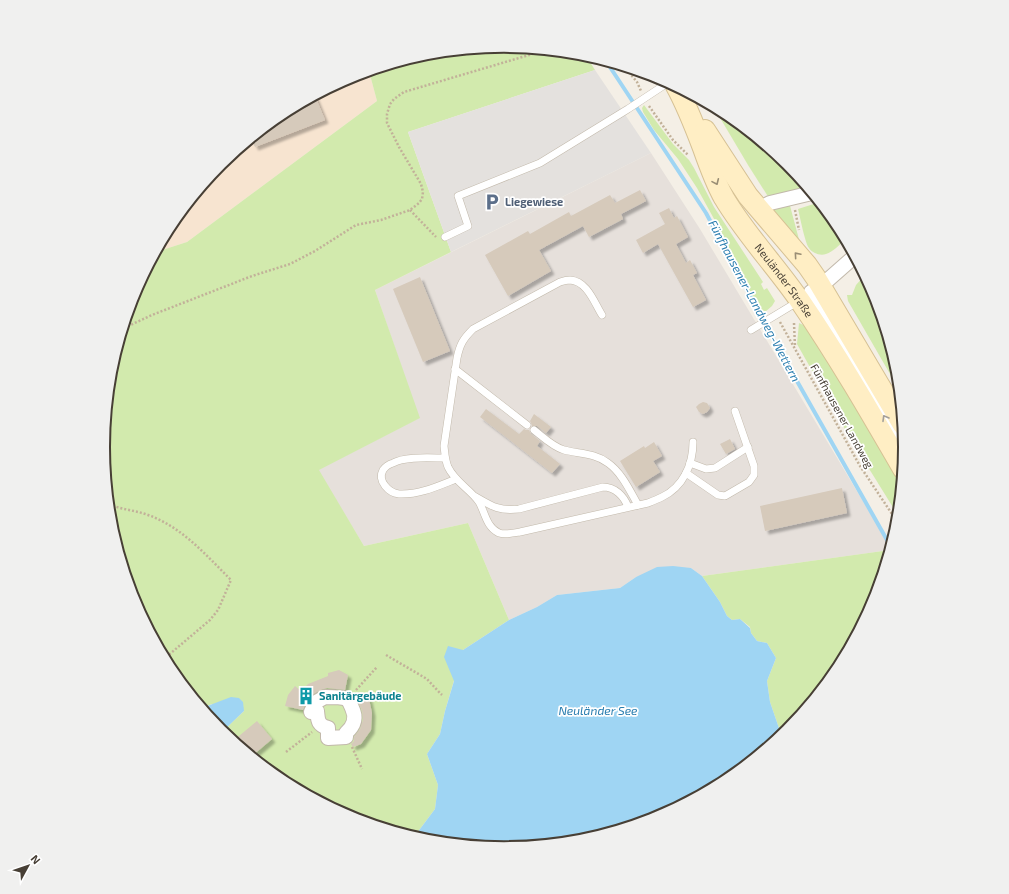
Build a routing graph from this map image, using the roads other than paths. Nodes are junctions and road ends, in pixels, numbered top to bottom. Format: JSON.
{"nodes":[{"id":1,"x":662,"y":86,"type":"edge"},
{"id":2,"x":681,"y":95,"type":"edge"},
{"id":3,"x":683,"y":96,"type":"edge"},
{"id":4,"x":807,"y":194,"type":"edge"},
{"id":5,"x":758,"y":209,"type":"junction"},
{"id":6,"x":442,"y":238,"type":"road end"},
{"id":7,"x":851,"y":259,"type":"edge"},
{"id":8,"x":810,"y":293,"type":"junction"},
{"id":9,"x":602,"y":315,"type":"dead end"},
{"id":10,"x":751,"y":330,"type":"dead end"},
{"id":11,"x":455,"y":370,"type":"junction"},
{"id":12,"x":735,"y":411,"type":"dead end"},
{"id":13,"x":898,"y":417,"type":"edge"},
{"id":14,"x":527,"y":425,"type":"dead end"},
{"id":15,"x":534,"y":430,"type":"dead end"},
{"id":16,"x":898,"y":440,"type":"edge"},
{"id":17,"x":693,"y":442,"type":"dead end"},
{"id":18,"x":748,"y":447,"type":"junction"},
{"id":19,"x":445,"y":458,"type":"junction"},
{"id":20,"x":898,"y":460,"type":"edge"},
{"id":21,"x":690,"y":463,"type":"junction"},
{"id":22,"x":686,"y":473,"type":"junction"},
{"id":23,"x":456,"y":479,"type":"junction"},
{"id":24,"x":474,"y":496,"type":"junction"},
{"id":25,"x":638,"y":505,"type":"junction"},
{"id":26,"x":628,"y":508,"type":"junction"}],
"edges":[{"from":1,"to":6,"type":"lane"},
{"from":2,"to":8,"type":"main road","name":"Neuländer Straße","one_way":true},
{"from":3,"to":5,"type":"main road","name":"Neuländer Straße"},
{"from":4,"to":5,"type":"street"},
{"from":8,"to":5,"type":"main road","name":"Neuländer Straße","one_way":true},
{"from":7,"to":8,"type":"street"},
{"from":8,"to":10,"type":"lane"},
{"from":8,"to":13,"type":"main road","name":"Neuländer Straße"},
{"from":16,"to":8,"type":"street","one_way":true},
{"from":8,"to":20,"type":"main road","name":"Neuländer Straße"},
{"from":9,"to":11,"type":"lane"},
{"from":11,"to":14,"type":"lane"},
{"from":11,"to":19,"type":"lane"},
{"from":12,"to":18,"type":"lane"},
{"from":15,"to":25,"type":"lane"},
{"from":17,"to":21,"type":"lane"},
{"from":18,"to":21,"type":"lane"},
{"from":18,"to":22,"type":"lane"},
{"from":19,"to":23,"type":"lane"},
{"from":19,"to":23,"type":"lane"},
{"from":21,"to":22,"type":"lane"},
{"from":22,"to":25,"type":"lane"},
{"from":23,"to":24,"type":"lane"},
{"from":24,"to":26,"type":"lane"},
{"from":24,"to":26,"type":"lane"},
{"from":25,"to":26,"type":"lane"}]}
